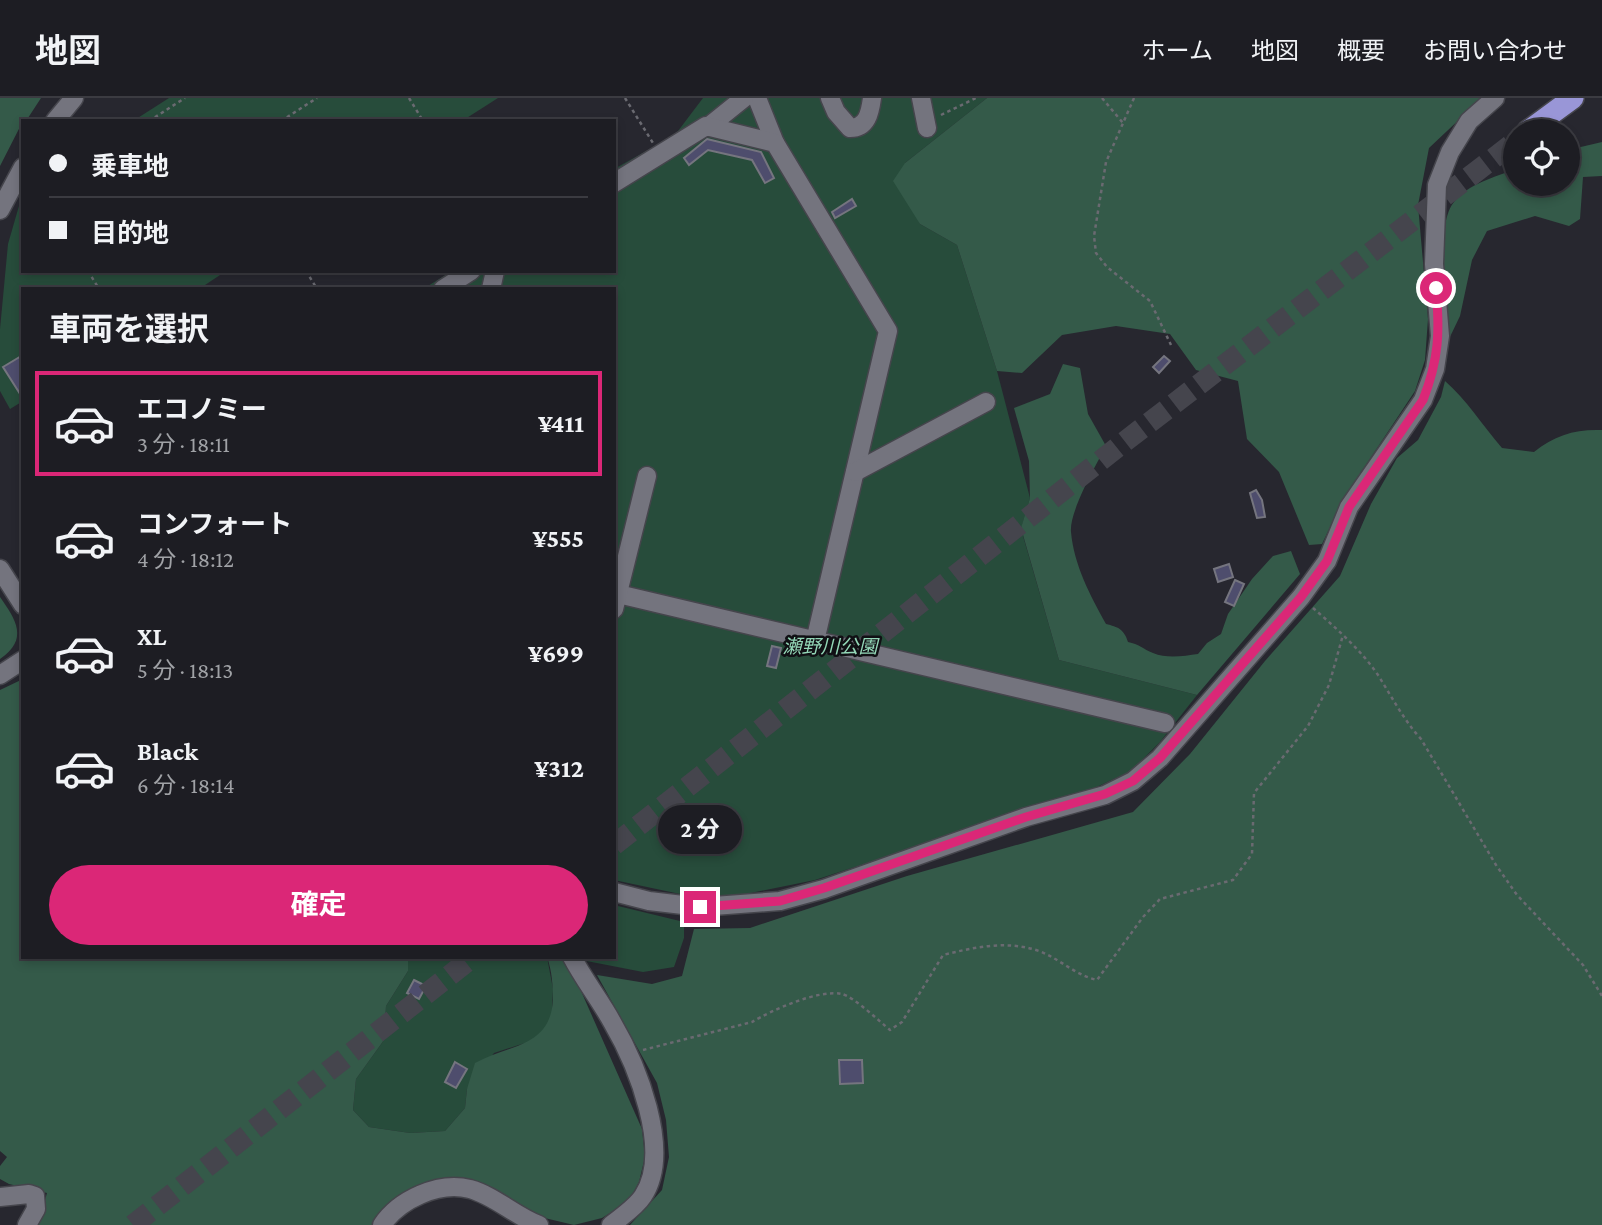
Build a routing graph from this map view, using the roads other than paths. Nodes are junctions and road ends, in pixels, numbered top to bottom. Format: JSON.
{"nodes":[{"id":1,"x":74,"y":98,"type":"edge"},
{"id":2,"x":749,"y":98,"type":"edge"},
{"id":3,"x":830,"y":98,"type":"edge"},
{"id":4,"x":872,"y":98,"type":"edge"},
{"id":5,"x":920,"y":98,"type":"edge"},
{"id":6,"x":1495,"y":98,"type":"edge"},
{"id":7,"x":1573,"y":98,"type":"edge"},
{"id":8,"x":57,"y":119,"type":"edge"},
{"id":9,"x":1544,"y":119,"type":"edge"},
{"id":10,"x":926,"y":124,"type":"road end"},
{"id":11,"x":708,"y":127,"type":"junction"},
{"id":12,"x":775,"y":143,"type":"junction"},
{"id":13,"x":21,"y":171,"type":"edge"},
{"id":14,"x":616,"y":182,"type":"edge"},
{"id":15,"x":0,"y":210,"type":"edge"},
{"id":16,"x":468,"y":273,"type":"edge"},
{"id":17,"x":446,"y":287,"type":"edge"},
{"id":18,"x":986,"y":402,"type":"dead end"},
{"id":19,"x":855,"y":472,"type":"junction"},
{"id":20,"x":647,"y":476,"type":"dead end"},
{"id":21,"x":0,"y":569,"type":"edge"},
{"id":22,"x":616,"y":598,"type":"edge"},
{"id":23,"x":21,"y":602,"type":"edge"},
{"id":24,"x":815,"y":641,"type":"junction"},
{"id":25,"x":21,"y":661,"type":"edge"},
{"id":26,"x":0,"y":674,"type":"edge"},
{"id":27,"x":1165,"y":723,"type":"dead end"},
{"id":28,"x":616,"y":893,"type":"edge"},
{"id":29,"x":573,"y":959,"type":"edge"},
{"id":30,"x":0,"y":1197,"type":"edge"},
{"id":31,"x":27,"y":1225,"type":"edge"},
{"id":32,"x":382,"y":1225,"type":"edge"},
{"id":33,"x":539,"y":1225,"type":"edge"},
{"id":34,"x":611,"y":1225,"type":"edge"}],
"edges":[{"from":1,"to":8,"type":"street"},
{"from":2,"to":11,"type":"street"},
{"from":2,"to":12,"type":"street"},
{"from":3,"to":4,"type":"street"},
{"from":5,"to":10,"type":"street"},
{"from":6,"to":28,"type":"street"},
{"from":7,"to":9,"type":"highway"},
{"from":11,"to":12,"type":"street"},
{"from":11,"to":14,"type":"street"},
{"from":12,"to":19,"type":"street"},
{"from":13,"to":15,"type":"street"},
{"from":16,"to":17,"type":"street"},
{"from":18,"to":19,"type":"street"},
{"from":19,"to":24,"type":"street"},
{"from":20,"to":22,"type":"street"},
{"from":21,"to":23,"type":"street"},
{"from":22,"to":24,"type":"street"},
{"from":24,"to":27,"type":"street"},
{"from":25,"to":26,"type":"street"},
{"from":29,"to":34,"type":"street"},
{"from":30,"to":31,"type":"street"},
{"from":32,"to":33,"type":"street"}]}
